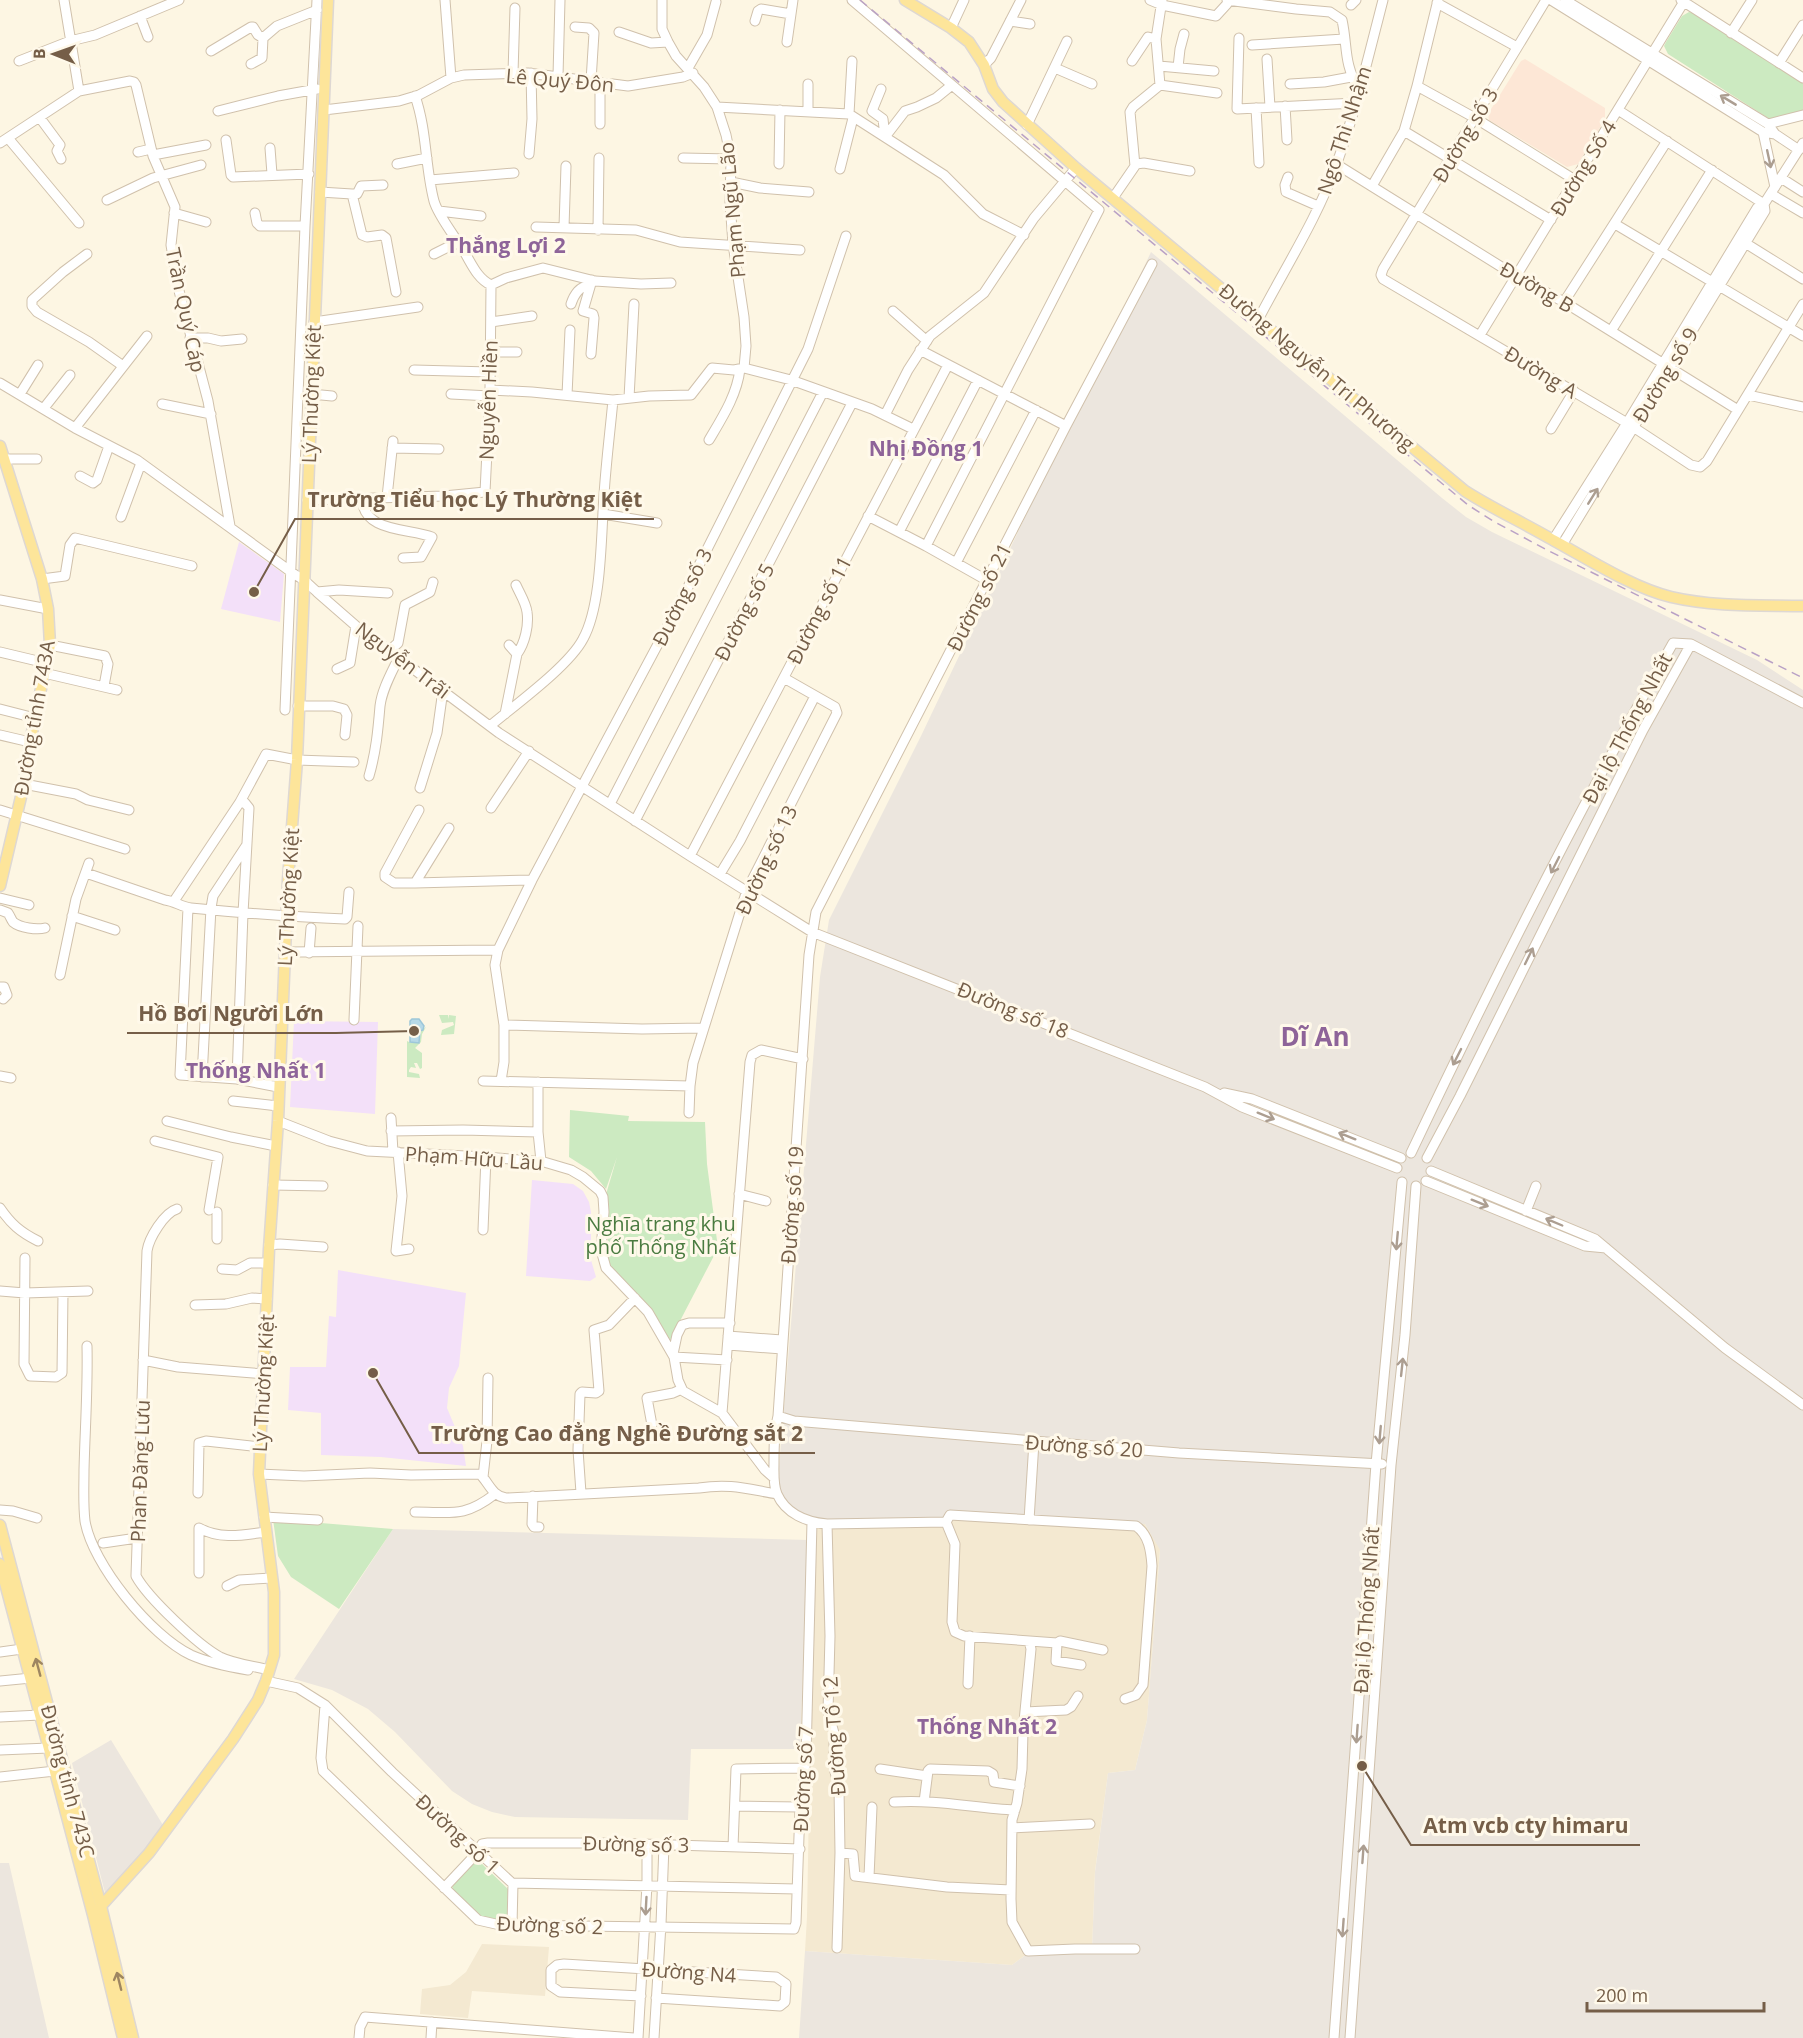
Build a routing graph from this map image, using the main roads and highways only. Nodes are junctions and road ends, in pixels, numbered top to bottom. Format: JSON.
{"nodes":[{"id":1,"x":328,"y":0,"type":"edge"},
{"id":2,"x":905,"y":0,"type":"edge"},
{"id":3,"x":0,"y":446,"type":"edge"},
{"id":4,"x":1803,"y":606,"type":"edge"},
{"id":5,"x":0,"y":886,"type":"edge"},
{"id":6,"x":0,"y":1525,"type":"edge"},
{"id":7,"x":0,"y":1564,"type":"edge"},
{"id":8,"x":97,"y":1911,"type":"junction"},
{"id":9,"x":123,"y":2038,"type":"edge"},
{"id":10,"x":133,"y":2038,"type":"edge"}],
"edges":[{"from":1,"to":8,"type":"main road","name":"Lý Thường Kiệt"},
{"from":2,"to":4,"type":"main road","name":"Đường Nguyễn Tri Phương"},
{"from":3,"to":5,"type":"main road","name":"Đường tỉnh 743A"},
{"from":8,"to":6,"type":"main road","name":"Đường tỉnh 743C","one_way":true},
{"from":7,"to":8,"type":"main road","name":"Đường tỉnh 743C"},
{"from":8,"to":9,"type":"main road","name":"Đường tỉnh 743C"},
{"from":10,"to":8,"type":"main road","name":"Đường tỉnh 743C","one_way":true}]}
